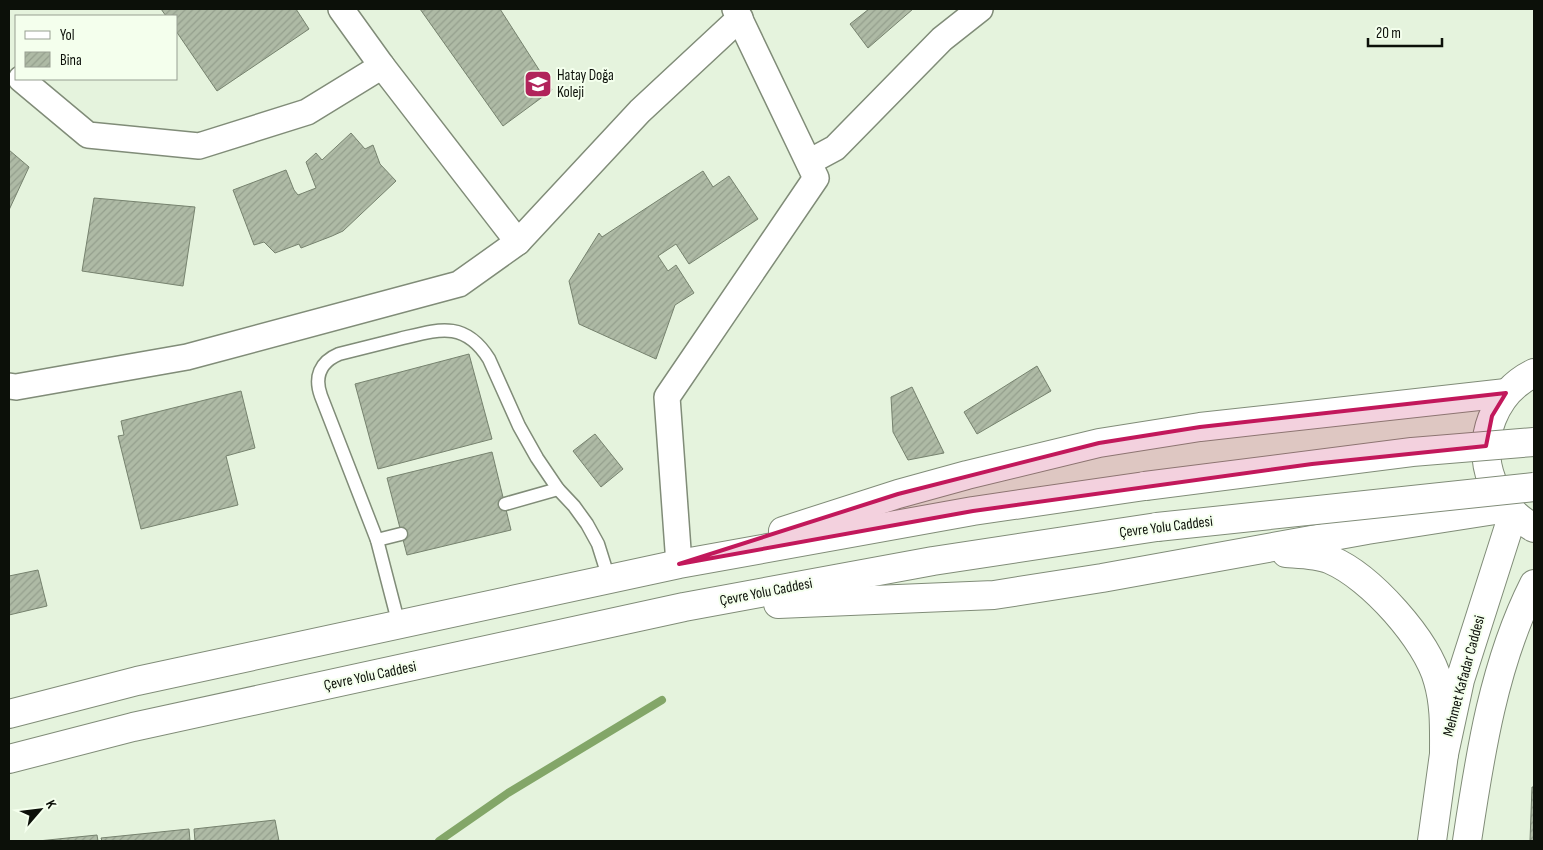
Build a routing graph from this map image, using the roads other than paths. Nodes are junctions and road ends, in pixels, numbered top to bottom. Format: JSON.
{"nodes":[{"id":1,"x":340,"y":9,"type":"edge"},
{"id":2,"x":980,"y":9,"type":"edge"},
{"id":3,"x":738,"y":14,"type":"edge"},
{"id":4,"x":382,"y":66,"type":"junction"},
{"id":5,"x":22,"y":80,"type":"edge"},
{"id":6,"x":809,"y":162,"type":"junction"},
{"id":7,"x":518,"y":242,"type":"junction"},
{"id":8,"x":1534,"y":373,"type":"edge"},
{"id":9,"x":9,"y":386,"type":"edge"},
{"id":10,"x":1506,"y":393,"type":"junction"},
{"id":11,"x":1534,"y":442,"type":"edge"},
{"id":12,"x":1534,"y":487,"type":"edge"},
{"id":13,"x":558,"y":489,"type":"junction"},
{"id":14,"x":505,"y":504,"type":"dead end"},
{"id":15,"x":1519,"y":517,"type":"edge"},
{"id":16,"x":401,"y":534,"type":"dead end"},
{"id":17,"x":377,"y":540,"type":"junction"},
{"id":18,"x":1255,"y":551,"type":"junction"},
{"id":19,"x":679,"y":564,"type":"junction"},
{"id":20,"x":609,"y":579,"type":"junction"},
{"id":21,"x":1534,"y":584,"type":"edge"},
{"id":22,"x":684,"y":607,"type":"junction"},
{"id":23,"x":399,"y":625,"type":"junction"},
{"id":24,"x":9,"y":714,"type":"edge"},
{"id":25,"x":1444,"y":754,"type":"junction"},
{"id":26,"x":9,"y":759,"type":"edge"},
{"id":27,"x":1432,"y":841,"type":"edge"},
{"id":28,"x":1467,"y":841,"type":"edge"}],
"edges":[{"from":1,"to":4,"type":"street"},
{"from":2,"to":6,"type":"street"},
{"from":3,"to":6,"type":"street"},
{"from":3,"to":7,"type":"street"},
{"from":4,"to":5,"type":"street"},
{"from":4,"to":7,"type":"street"},
{"from":6,"to":19,"type":"street"},
{"from":7,"to":9,"type":"street"},
{"from":8,"to":10,"type":"main road"},
{"from":10,"to":15,"type":"main road"},
{"from":10,"to":19,"type":"main road"},
{"from":11,"to":19,"type":"main road","bridge":true},
{"from":12,"to":22,"type":"main road","name":"Çevre Yolu Caddesi","bridge":true},
{"from":13,"to":14,"type":"lane"},
{"from":13,"to":17,"type":"lane"},
{"from":13,"to":20,"type":"lane"},
{"from":15,"to":18,"type":"main road"},
{"from":15,"to":25,"type":"main road","name":"Mehmet Kafadar Caddesi"},
{"from":16,"to":17,"type":"lane"},
{"from":17,"to":23,"type":"lane"},
{"from":18,"to":22,"type":"main road"},
{"from":18,"to":25,"type":"main road"},
{"from":19,"to":20,"type":"main road"},
{"from":20,"to":23,"type":"main road"},
{"from":21,"to":28,"type":"main road"},
{"from":22,"to":26,"type":"main road","name":"Çevre Yolu Caddesi"},
{"from":23,"to":24,"type":"main road"},
{"from":25,"to":27,"type":"main road","name":"Mehmet Kafadar Caddesi"}]}
